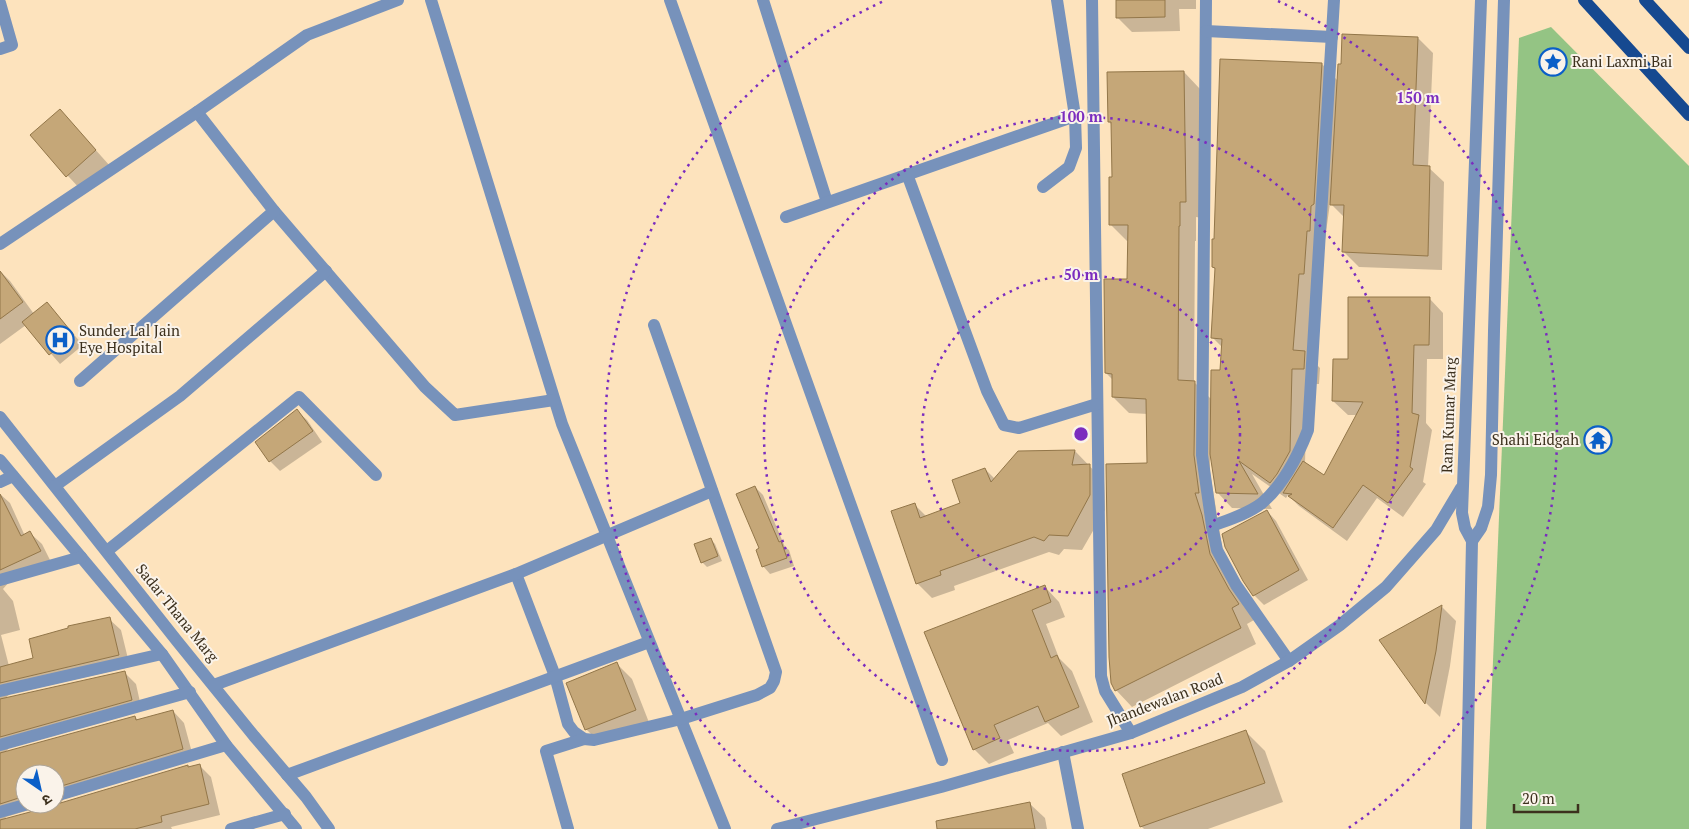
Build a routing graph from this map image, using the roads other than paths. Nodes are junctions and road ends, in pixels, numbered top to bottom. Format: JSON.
{"nodes":[{"id":1,"x":398,"y":0,"type":"edge"},
{"id":2,"x":431,"y":0,"type":"edge"},
{"id":3,"x":670,"y":0,"type":"edge"},
{"id":4,"x":762,"y":0,"type":"edge"},
{"id":5,"x":1057,"y":0,"type":"edge"},
{"id":6,"x":1092,"y":0,"type":"edge"},
{"id":7,"x":1206,"y":0,"type":"edge"},
{"id":8,"x":1334,"y":0,"type":"edge"},
{"id":9,"x":1481,"y":0,"type":"edge"},
{"id":10,"x":1504,"y":0,"type":"edge"},
{"id":11,"x":1584,"y":0,"type":"edge"},
{"id":12,"x":1644,"y":0,"type":"edge"},
{"id":13,"x":0,"y":3,"type":"edge"},
{"id":14,"x":1206,"y":31,"type":"junction"},
{"id":15,"x":1332,"y":37,"type":"junction"},
{"id":16,"x":1689,"y":48,"type":"edge"},
{"id":17,"x":0,"y":49,"type":"edge"},
{"id":18,"x":197,"y":112,"type":"junction"},
{"id":19,"x":1689,"y":115,"type":"edge"},
{"id":20,"x":1075,"y":116,"type":"junction"},
{"id":21,"x":907,"y":174,"type":"junction"},
{"id":22,"x":1043,"y":187,"type":"dead end"},
{"id":23,"x":828,"y":202,"type":"junction"},
{"id":24,"x":274,"y":211,"type":"junction"},
{"id":25,"x":786,"y":217,"type":"dead end"},
{"id":26,"x":0,"y":244,"type":"edge"},
{"id":27,"x":326,"y":271,"type":"junction"},
{"id":28,"x":654,"y":325,"type":"dead end"},
{"id":29,"x":80,"y":381,"type":"dead end"},
{"id":30,"x":554,"y":400,"type":"junction"},
{"id":31,"x":1097,"y":404,"type":"junction"},
{"id":32,"x":0,"y":416,"type":"edge"},
{"id":33,"x":0,"y":460,"type":"edge"},
{"id":34,"x":376,"y":475,"type":"dead end"},
{"id":35,"x":13,"y":476,"type":"junction"},
{"id":36,"x":0,"y":482,"type":"edge"},
{"id":37,"x":55,"y":486,"type":"junction"},
{"id":38,"x":1462,"y":486,"type":"junction"},
{"id":39,"x":712,"y":491,"type":"junction"},
{"id":40,"x":1212,"y":526,"type":"junction"},
{"id":41,"x":606,"y":536,"type":"junction"},
{"id":42,"x":1472,"y":541,"type":"junction"},
{"id":43,"x":107,"y":551,"type":"junction"},
{"id":44,"x":80,"y":557,"type":"junction"},
{"id":45,"x":516,"y":574,"type":"junction"},
{"id":46,"x":0,"y":580,"type":"edge"},
{"id":47,"x":649,"y":642,"type":"junction"},
{"id":48,"x":162,"y":654,"type":"junction"},
{"id":49,"x":1289,"y":661,"type":"junction"},
{"id":50,"x":555,"y":676,"type":"junction"},
{"id":51,"x":214,"y":685,"type":"junction"},
{"id":52,"x":0,"y":691,"type":"edge"},
{"id":53,"x":190,"y":692,"type":"junction"},
{"id":54,"x":680,"y":719,"type":"junction"},
{"id":55,"x":1131,"y":733,"type":"junction"},
{"id":56,"x":584,"y":739,"type":"junction"},
{"id":57,"x":0,"y":744,"type":"edge"},
{"id":58,"x":226,"y":745,"type":"junction"},
{"id":59,"x":1063,"y":752,"type":"junction"},
{"id":60,"x":942,"y":760,"type":"dead end"},
{"id":61,"x":287,"y":776,"type":"junction"},
{"id":62,"x":65,"y":793,"type":"edge"},
{"id":63,"x":15,"y":808,"type":"edge"},
{"id":64,"x":0,"y":812,"type":"edge"},
{"id":65,"x":285,"y":814,"type":"junction"},
{"id":66,"x":231,"y":829,"type":"edge"},
{"id":67,"x":296,"y":829,"type":"edge"},
{"id":68,"x":329,"y":829,"type":"edge"},
{"id":69,"x":568,"y":829,"type":"edge"},
{"id":70,"x":725,"y":829,"type":"edge"},
{"id":71,"x":777,"y":829,"type":"edge"},
{"id":72,"x":1078,"y":829,"type":"edge"},
{"id":73,"x":1466,"y":829,"type":"edge"}],
"edges":[{"from":1,"to":18,"type":"street"},
{"from":2,"to":30,"type":"street"},
{"from":3,"to":60,"type":"street"},
{"from":4,"to":23,"type":"street"},
{"from":5,"to":20,"type":"street"},
{"from":6,"to":31,"type":"street"},
{"from":7,"to":14,"type":"street"},
{"from":8,"to":15,"type":"street"},
{"from":9,"to":38,"type":"street","name":"Ram Kumar Marg"},
{"from":10,"to":42,"type":"street"},
{"from":11,"to":19,"type":"main road"},
{"from":12,"to":16,"type":"main road"},
{"from":13,"to":17,"type":"street"},
{"from":14,"to":15,"type":"street"},
{"from":14,"to":40,"type":"street"},
{"from":15,"to":40,"type":"street"},
{"from":18,"to":24,"type":"street"},
{"from":18,"to":26,"type":"street"},
{"from":20,"to":21,"type":"street"},
{"from":20,"to":22,"type":"street"},
{"from":21,"to":23,"type":"street"},
{"from":21,"to":31,"type":"street"},
{"from":23,"to":25,"type":"street"},
{"from":24,"to":27,"type":"street"},
{"from":24,"to":29,"type":"street"},
{"from":27,"to":30,"type":"street"},
{"from":27,"to":37,"type":"street"},
{"from":28,"to":39,"type":"street"},
{"from":30,"to":41,"type":"street"},
{"from":31,"to":55,"type":"street"},
{"from":32,"to":37,"type":"street","name":"Sadar Thana Marg"},
{"from":33,"to":35,"type":"street"},
{"from":34,"to":43,"type":"street"},
{"from":35,"to":36,"type":"street"},
{"from":35,"to":44,"type":"street"},
{"from":37,"to":43,"type":"street","name":"Sadar Thana Marg"},
{"from":38,"to":42,"type":"street","name":"Ram Kumar Marg"},
{"from":38,"to":49,"type":"street","name":"Jhandewalan Road"},
{"from":39,"to":41,"type":"street"},
{"from":39,"to":54,"type":"street"},
{"from":40,"to":49,"type":"street"},
{"from":41,"to":45,"type":"street"},
{"from":41,"to":47,"type":"street"},
{"from":42,"to":73,"type":"street","name":"Ram Kumar Marg"},
{"from":43,"to":51,"type":"street","name":"Sadar Thana Marg"},
{"from":44,"to":46,"type":"street"},
{"from":44,"to":48,"type":"street"},
{"from":45,"to":50,"type":"street"},
{"from":45,"to":51,"type":"street"},
{"from":47,"to":50,"type":"street"},
{"from":47,"to":54,"type":"street"},
{"from":48,"to":52,"type":"street"},
{"from":48,"to":53,"type":"street"},
{"from":49,"to":55,"type":"street","name":"Jhandewalan Road"},
{"from":50,"to":56,"type":"street"},
{"from":50,"to":61,"type":"street"},
{"from":51,"to":61,"type":"street","name":"Sadar Thana Marg"},
{"from":53,"to":57,"type":"street"},
{"from":53,"to":58,"type":"street"},
{"from":54,"to":56,"type":"street"},
{"from":54,"to":70,"type":"street"},
{"from":55,"to":59,"type":"street","name":"Jhandewalan Road"},
{"from":56,"to":69,"type":"street"},
{"from":58,"to":62,"type":"street"},
{"from":58,"to":65,"type":"street"},
{"from":59,"to":71,"type":"street","name":"Jhandewalan Road"},
{"from":59,"to":72,"type":"street"},
{"from":61,"to":68,"type":"street","name":"Sadar Thana Marg"},
{"from":63,"to":64,"type":"street"},
{"from":65,"to":66,"type":"street"},
{"from":65,"to":67,"type":"street"}]}
